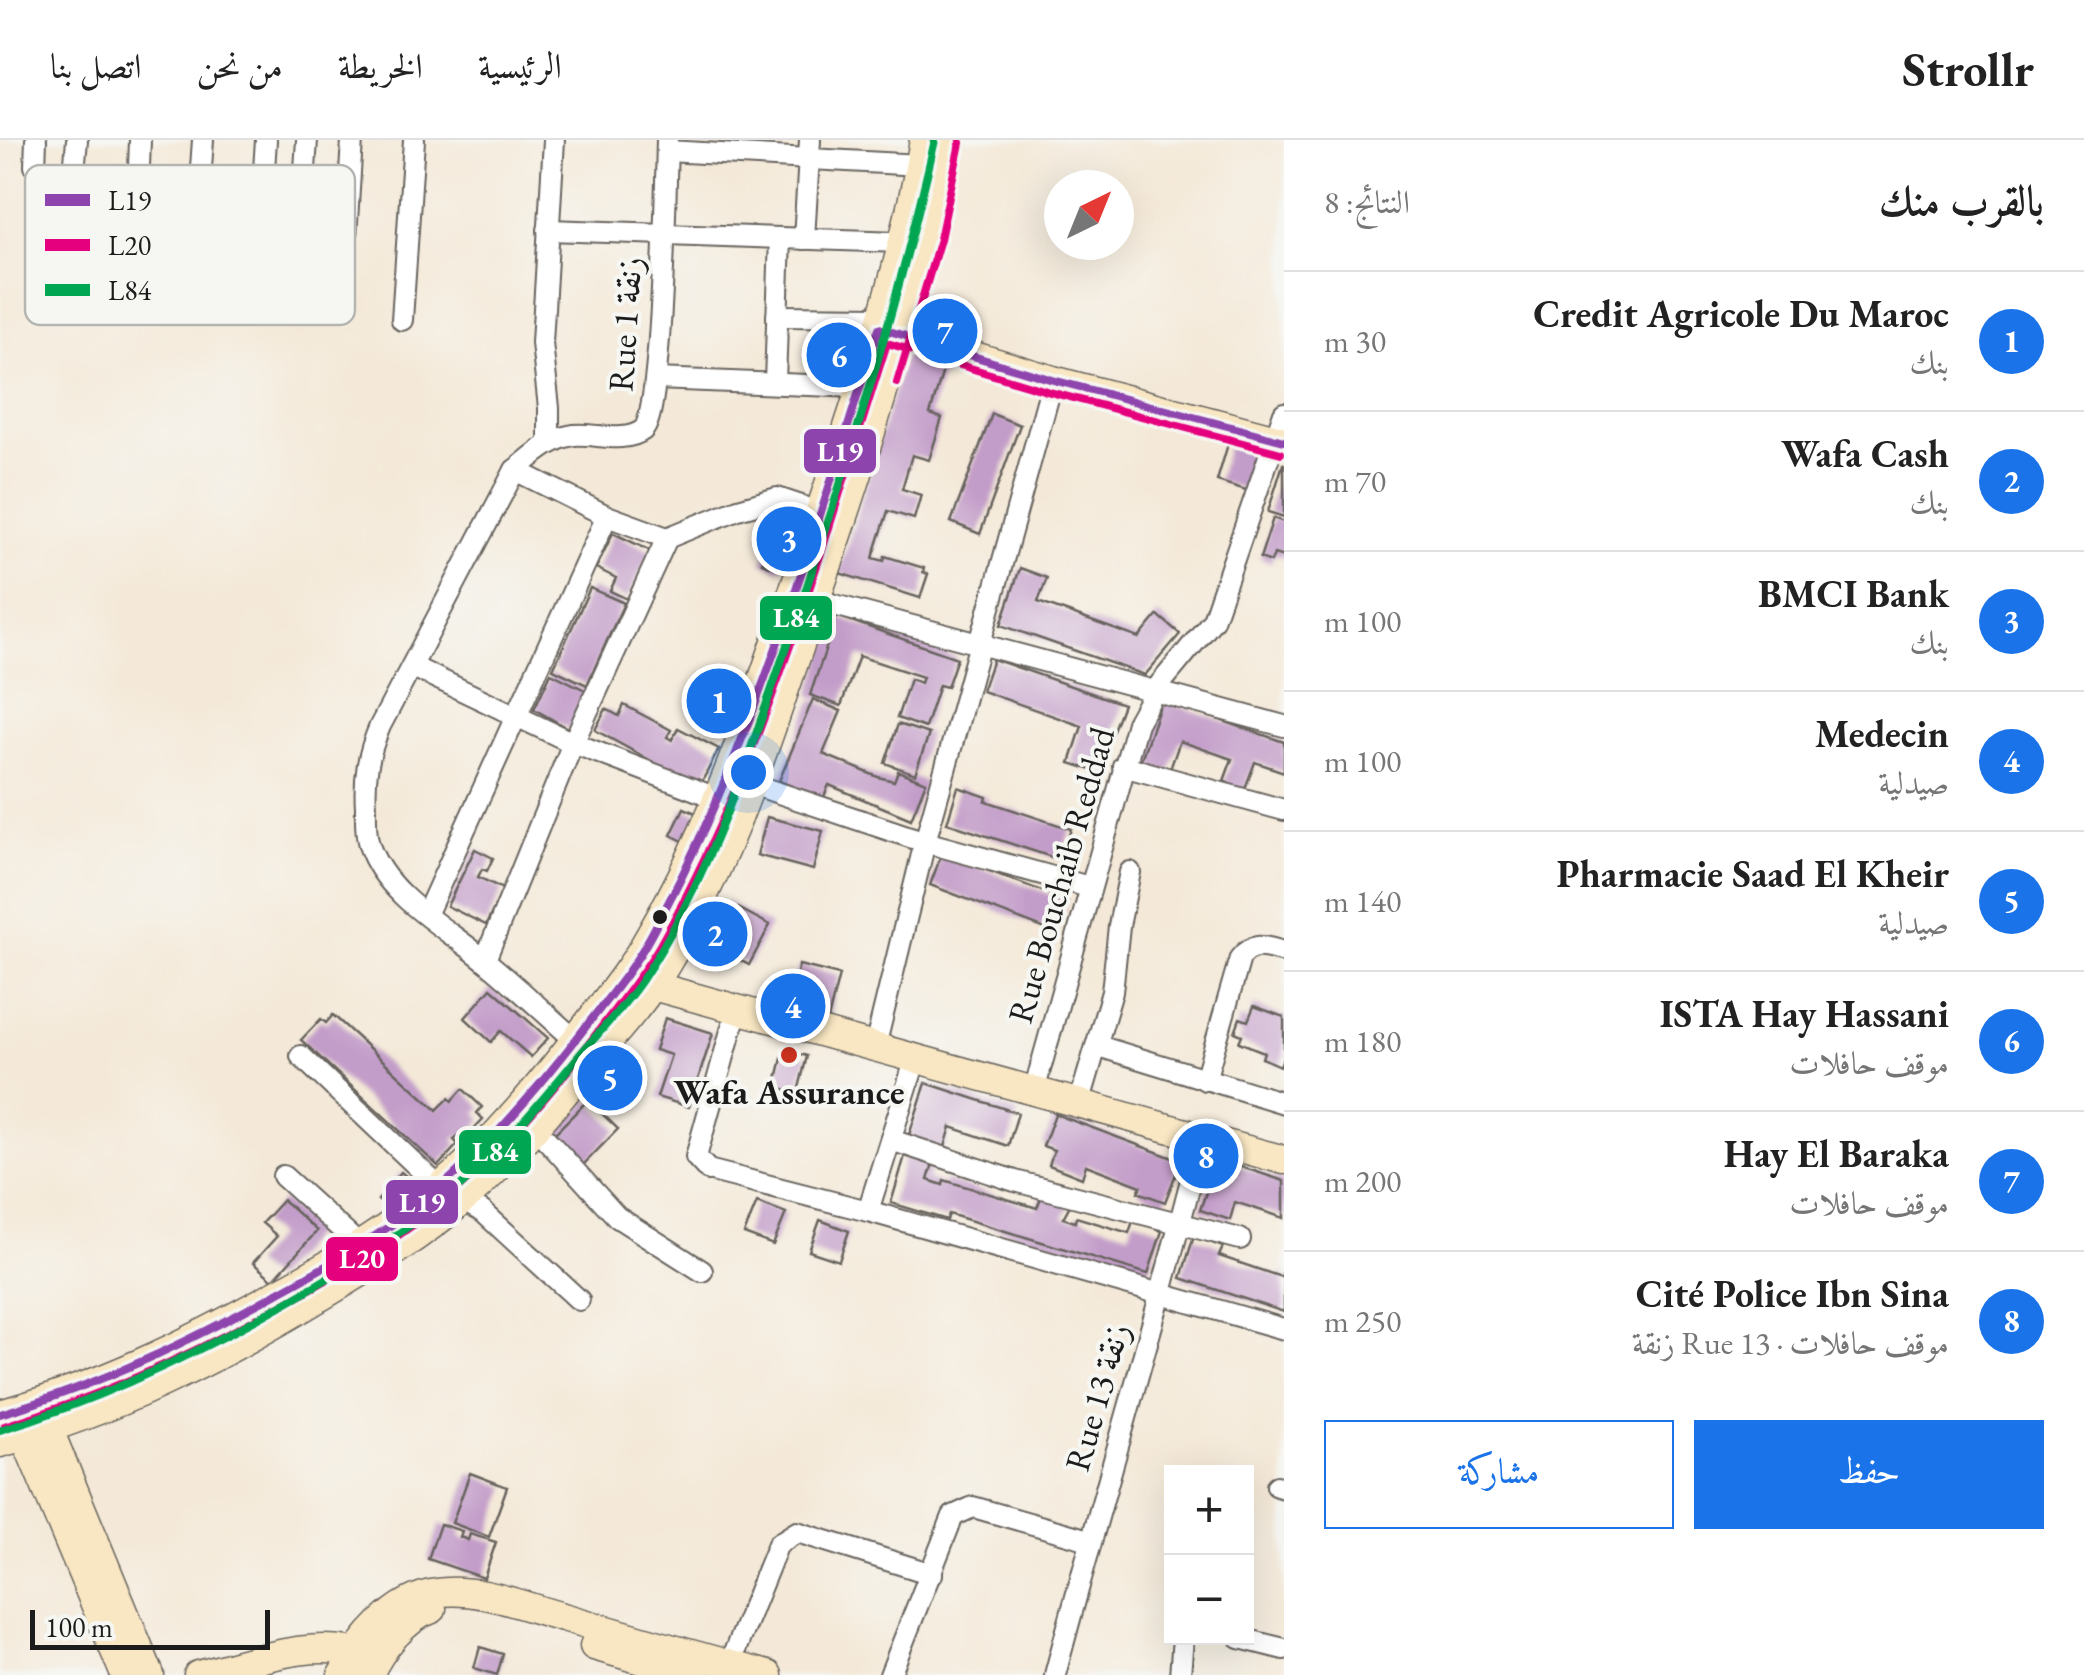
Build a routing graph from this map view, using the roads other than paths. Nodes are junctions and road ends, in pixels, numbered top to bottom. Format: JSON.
{"nodes":[{"id":1,"x":36,"y":140,"type":"edge"},
{"id":2,"x":77,"y":140,"type":"edge"},
{"id":3,"x":140,"y":140,"type":"edge"},
{"id":4,"x":202,"y":140,"type":"edge"},
{"id":5,"x":266,"y":140,"type":"edge"},
{"id":6,"x":307,"y":140,"type":"edge"},
{"id":7,"x":352,"y":140,"type":"edge"},
{"id":8,"x":414,"y":140,"type":"edge"},
{"id":9,"x":554,"y":140,"type":"edge"},
{"id":10,"x":948,"y":140,"type":"edge"},
{"id":11,"x":667,"y":146,"type":"edge"},
{"id":12,"x":809,"y":149,"type":"edge"},
{"id":13,"x":922,"y":152,"type":"edge"},
{"id":14,"x":35,"y":165,"type":"edge"},
{"id":15,"x":75,"y":165,"type":"edge"},
{"id":16,"x":139,"y":165,"type":"edge"},
{"id":17,"x":200,"y":165,"type":"edge"},
{"id":18,"x":264,"y":165,"type":"edge"},
{"id":19,"x":305,"y":165,"type":"edge"},
{"id":20,"x":350,"y":165,"type":"edge"},
{"id":21,"x":548,"y":230,"type":"junction"},
{"id":22,"x":664,"y":234,"type":"junction"},
{"id":23,"x":780,"y":238,"type":"junction"},
{"id":24,"x":804,"y":238,"type":"junction"},
{"id":25,"x":901,"y":242,"type":"junction"},
{"id":26,"x":776,"y":316,"type":"junction"},
{"id":27,"x":402,"y":320,"type":"dead end"},
{"id":28,"x":887,"y":326,"type":"junction"},
{"id":29,"x":656,"y":379,"type":"junction"},
{"id":30,"x":1054,"y":380,"type":"junction"},
{"id":31,"x":775,"y":382,"type":"junction"},
{"id":32,"x":859,"y":387,"type":"junction"},
{"id":33,"x":1282,"y":431,"type":"edge"},
{"id":34,"x":549,"y":443,"type":"junction"},
{"id":35,"x":516,"y":470,"type":"junction"},
{"id":36,"x":819,"y":512,"type":"junction"},
{"id":37,"x":606,"y":516,"type":"junction"},
{"id":38,"x":667,"y":538,"type":"junction"},
{"id":39,"x":816,"y":600,"type":"junction"},
{"id":40,"x":982,"y":644,"type":"junction"},
{"id":41,"x":413,"y":666,"type":"junction"},
{"id":42,"x":1156,"y":689,"type":"junction"},
{"id":43,"x":516,"y":714,"type":"junction"},
{"id":44,"x":1284,"y":726,"type":"edge"},
{"id":45,"x":573,"y":743,"type":"junction"},
{"id":46,"x":1122,"y":766,"type":"junction"},
{"id":47,"x":738,"y":797,"type":"junction"},
{"id":48,"x":1284,"y":810,"type":"edge"},
{"id":49,"x":925,"y":842,"type":"junction"},
{"id":50,"x":1130,"y":872,"type":"dead end"},
{"id":51,"x":1089,"y":886,"type":"junction"},
{"id":52,"x":426,"y":915,"type":"junction"},
{"id":53,"x":1284,"y":952,"type":"edge"},
{"id":54,"x":485,"y":960,"type":"junction"},
{"id":55,"x":626,"y":974,"type":"junction"},
{"id":56,"x":653,"y":986,"type":"junction"},
{"id":57,"x":736,"y":1009,"type":"junction"},
{"id":58,"x":1098,"y":1046,"type":"junction"},
{"id":59,"x":874,"y":1047,"type":"junction"},
{"id":60,"x":585,"y":1049,"type":"junction"},
{"id":61,"x":301,"y":1056,"type":"dead end"},
{"id":62,"x":916,"y":1058,"type":"junction"},
{"id":63,"x":1205,"y":1080,"type":"junction"},
{"id":64,"x":1034,"y":1091,"type":"junction"},
{"id":65,"x":1284,"y":1103,"type":"edge"},
{"id":66,"x":1080,"y":1104,"type":"junction"},
{"id":67,"x":535,"y":1127,"type":"junction"},
{"id":68,"x":1202,"y":1138,"type":"junction"},
{"id":69,"x":892,"y":1140,"type":"junction"},
{"id":70,"x":1284,"y":1160,"type":"edge"},
{"id":71,"x":283,"y":1176,"type":"dead end"},
{"id":72,"x":451,"y":1194,"type":"junction"},
{"id":73,"x":868,"y":1211,"type":"junction"},
{"id":74,"x":1180,"y":1224,"type":"junction"},
{"id":75,"x":1240,"y":1239,"type":"dead end"},
{"id":76,"x":359,"y":1245,"type":"junction"},
{"id":77,"x":702,"y":1272,"type":"dead end"},
{"id":78,"x":1160,"y":1296,"type":"junction"},
{"id":79,"x":579,"y":1300,"type":"dead end"},
{"id":80,"x":1284,"y":1329,"type":"edge"},
{"id":81,"x":21,"y":1422,"type":"edge"},
{"id":82,"x":1090,"y":1540,"type":"junction"},
{"id":83,"x":932,"y":1574,"type":"junction"},
{"id":84,"x":1254,"y":1642,"type":"edge"},
{"id":85,"x":1183,"y":1645,"type":"edge"},
{"id":86,"x":1284,"y":1650,"type":"edge"},
{"id":87,"x":361,"y":1665,"type":"edge"},
{"id":88,"x":727,"y":1670,"type":"edge"},
{"id":89,"x":125,"y":1675,"type":"edge"},
{"id":90,"x":150,"y":1675,"type":"edge"},
{"id":91,"x":198,"y":1675,"type":"edge"},
{"id":92,"x":694,"y":1675,"type":"edge"},
{"id":93,"x":768,"y":1675,"type":"edge"},
{"id":94,"x":890,"y":1675,"type":"edge"},
{"id":95,"x":1055,"y":1675,"type":"edge"},
{"id":96,"x":1180,"y":1675,"type":"edge"}],
"edges":[{"from":1,"to":14,"type":"street"},
{"from":2,"to":15,"type":"street"},
{"from":3,"to":16,"type":"street"},
{"from":4,"to":17,"type":"street"},
{"from":5,"to":18,"type":"street"},
{"from":6,"to":19,"type":"street"},
{"from":7,"to":20,"type":"street"},
{"from":8,"to":27,"type":"street"},
{"from":9,"to":21,"type":"street"},
{"from":10,"to":28,"type":"main road"},
{"from":11,"to":12,"type":"street"},
{"from":11,"to":22,"type":"street","name":"Rue 1 زنقة"},
{"from":12,"to":13,"type":"street"},
{"from":12,"to":24,"type":"street"},
{"from":13,"to":25,"type":"main road"},
{"from":21,"to":22,"type":"street"},
{"from":21,"to":34,"type":"street"},
{"from":22,"to":23,"type":"street"},
{"from":22,"to":29,"type":"street","name":"Rue 1 زنقة"},
{"from":23,"to":24,"type":"street"},
{"from":23,"to":26,"type":"street"},
{"from":24,"to":25,"type":"street"},
{"from":25,"to":28,"type":"main road"},
{"from":26,"to":28,"type":"street"},
{"from":26,"to":31,"type":"street"},
{"from":28,"to":30,"type":"main road"},
{"from":28,"to":32,"type":"main road"},
{"from":28,"to":39,"type":"main road"},
{"from":29,"to":31,"type":"street"},
{"from":29,"to":34,"type":"street","name":"Rue 1 زنقة"},
{"from":30,"to":33,"type":"main road"},
{"from":30,"to":40,"type":"street"},
{"from":31,"to":32,"type":"street"},
{"from":32,"to":36,"type":"main road"},
{"from":33,"to":42,"type":"street","name":"Rue Bouchaib Reddad"},
{"from":34,"to":35,"type":"street","name":"Rue 1 زنقة"},
{"from":35,"to":37,"type":"street"},
{"from":35,"to":41,"type":"street"},
{"from":36,"to":38,"type":"street"},
{"from":36,"to":47,"type":"main road"},
{"from":37,"to":38,"type":"street"},
{"from":37,"to":43,"type":"street"},
{"from":38,"to":45,"type":"street"},
{"from":39,"to":40,"type":"street"},
{"from":39,"to":47,"type":"main road"},
{"from":40,"to":42,"type":"street"},
{"from":40,"to":49,"type":"street"},
{"from":41,"to":43,"type":"street"},
{"from":41,"to":52,"type":"street"},
{"from":42,"to":44,"type":"street"},
{"from":42,"to":46,"type":"street","name":"Rue Bouchaib Reddad"},
{"from":43,"to":45,"type":"street"},
{"from":43,"to":52,"type":"street"},
{"from":45,"to":47,"type":"street"},
{"from":45,"to":54,"type":"street"},
{"from":46,"to":48,"type":"street"},
{"from":46,"to":51,"type":"street","name":"Rue Bouchaib Reddad"},
{"from":47,"to":49,"type":"street"},
{"from":47,"to":55,"type":"main road"},
{"from":47,"to":56,"type":"main road"},
{"from":49,"to":51,"type":"street"},
{"from":49,"to":59,"type":"street"},
{"from":50,"to":58,"type":"street"},
{"from":51,"to":64,"type":"street","name":"Rue Bouchaib Reddad"},
{"from":52,"to":54,"type":"street"},
{"from":53,"to":63,"type":"street"},
{"from":54,"to":60,"type":"street"},
{"from":55,"to":56,"type":"main road"},
{"from":55,"to":60,"type":"main road"},
{"from":56,"to":57,"type":"main road"},
{"from":56,"to":60,"type":"main road"},
{"from":57,"to":59,"type":"main road"},
{"from":57,"to":73,"type":"street"},
{"from":58,"to":63,"type":"street"},
{"from":58,"to":66,"type":"street"},
{"from":59,"to":62,"type":"main road"},
{"from":60,"to":67,"type":"main road"},
{"from":60,"to":72,"type":"main road"},
{"from":61,"to":72,"type":"street"},
{"from":62,"to":64,"type":"main road"},
{"from":62,"to":69,"type":"street"},
{"from":63,"to":65,"type":"street"},
{"from":64,"to":66,"type":"main road"},
{"from":66,"to":68,"type":"main road"},
{"from":67,"to":72,"type":"main road"},
{"from":67,"to":77,"type":"street"},
{"from":68,"to":70,"type":"main road"},
{"from":68,"to":74,"type":"street","name":"Rue 13 زنقة"},
{"from":69,"to":73,"type":"street"},
{"from":69,"to":74,"type":"street"},
{"from":71,"to":76,"type":"street"},
{"from":72,"to":76,"type":"main road"},
{"from":72,"to":79,"type":"street"},
{"from":72,"to":81,"type":"main road"},
{"from":73,"to":78,"type":"street"},
{"from":74,"to":75,"type":"street"},
{"from":74,"to":78,"type":"street","name":"Rue 13 زنقة"},
{"from":76,"to":81,"type":"main road"},
{"from":78,"to":80,"type":"street"},
{"from":78,"to":82,"type":"street","name":"Rue 13 زنقة"},
{"from":81,"to":89,"type":"main road"},
{"from":81,"to":90,"type":"main road"},
{"from":82,"to":83,"type":"street"},
{"from":82,"to":95,"type":"street","name":"Rue 13 زنقة"},
{"from":83,"to":88,"type":"street"},
{"from":83,"to":94,"type":"street"},
{"from":84,"to":86,"type":"street"},
{"from":85,"to":96,"type":"street"},
{"from":87,"to":88,"type":"main road"},
{"from":87,"to":91,"type":"main road"},
{"from":87,"to":92,"type":"main road"},
{"from":88,"to":93,"type":"main road"}]}
